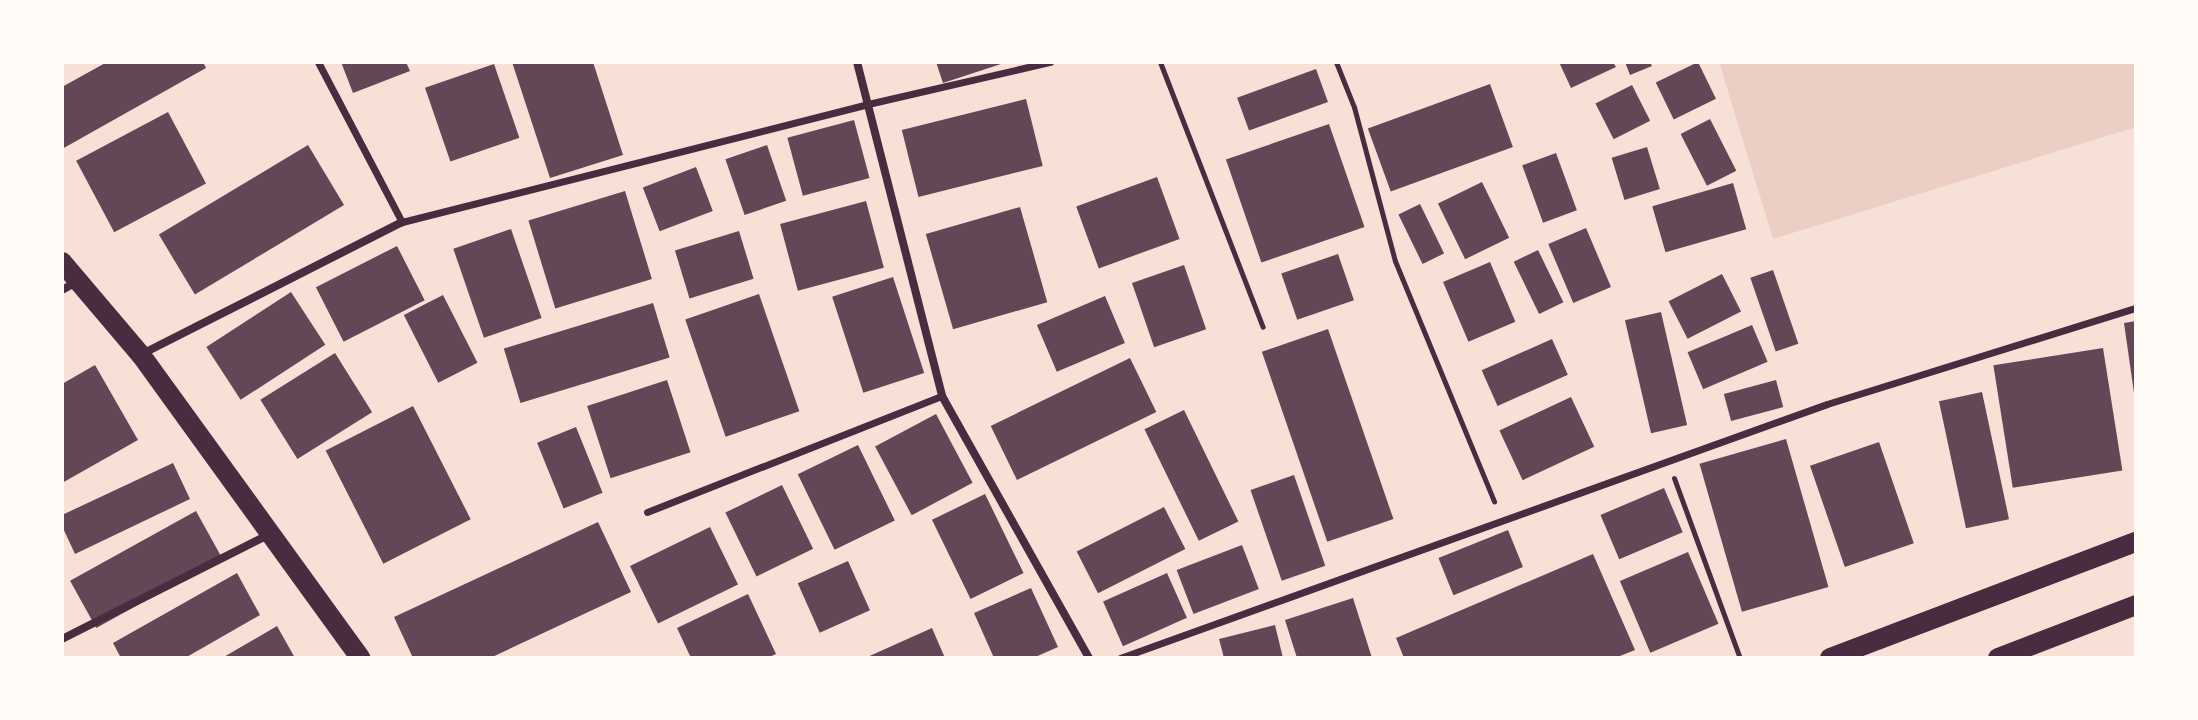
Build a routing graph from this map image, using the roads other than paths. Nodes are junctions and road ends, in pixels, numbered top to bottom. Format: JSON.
{"nodes":[{"id":1,"x":318,"y":62,"type":"edge"},
{"id":2,"x":857,"y":62,"type":"edge"},
{"id":3,"x":1050,"y":62,"type":"edge"},
{"id":4,"x":868,"y":104,"type":"junction"},
{"id":5,"x":402,"y":222,"type":"junction"},
{"id":6,"x":62,"y":262,"type":"edge"},
{"id":7,"x":70,"y":285,"type":"edge"},
{"id":8,"x":2136,"y":308,"type":"edge"},
{"id":9,"x":141,"y":355,"type":"junction"},
{"id":10,"x":942,"y":396,"type":"junction"},
{"id":11,"x":647,"y":512,"type":"dead end"},
{"id":12,"x":272,"y":533,"type":"junction"},
{"id":13,"x":2136,"y":542,"type":"edge"},
{"id":14,"x":2136,"y":605,"type":"edge"},
{"id":15,"x":62,"y":639,"type":"edge"},
{"id":16,"x":360,"y":658,"type":"edge"},
{"id":17,"x":1089,"y":658,"type":"edge"},
{"id":18,"x":1120,"y":658,"type":"edge"},
{"id":19,"x":1830,"y":658,"type":"edge"},
{"id":20,"x":1998,"y":658,"type":"edge"}],
"edges":[{"from":1,"to":5,"type":"street"},
{"from":2,"to":4,"type":"street"},
{"from":3,"to":4,"type":"street"},
{"from":4,"to":5,"type":"street"},
{"from":4,"to":10,"type":"street"},
{"from":5,"to":9,"type":"street"},
{"from":6,"to":7,"type":"main road"},
{"from":7,"to":9,"type":"main road"},
{"from":8,"to":18,"type":"street"},
{"from":9,"to":12,"type":"main road"},
{"from":10,"to":11,"type":"street"},
{"from":10,"to":17,"type":"street"},
{"from":12,"to":15,"type":"street"},
{"from":12,"to":16,"type":"main road"},
{"from":13,"to":19,"type":"main road"},
{"from":14,"to":20,"type":"main road"}]}
